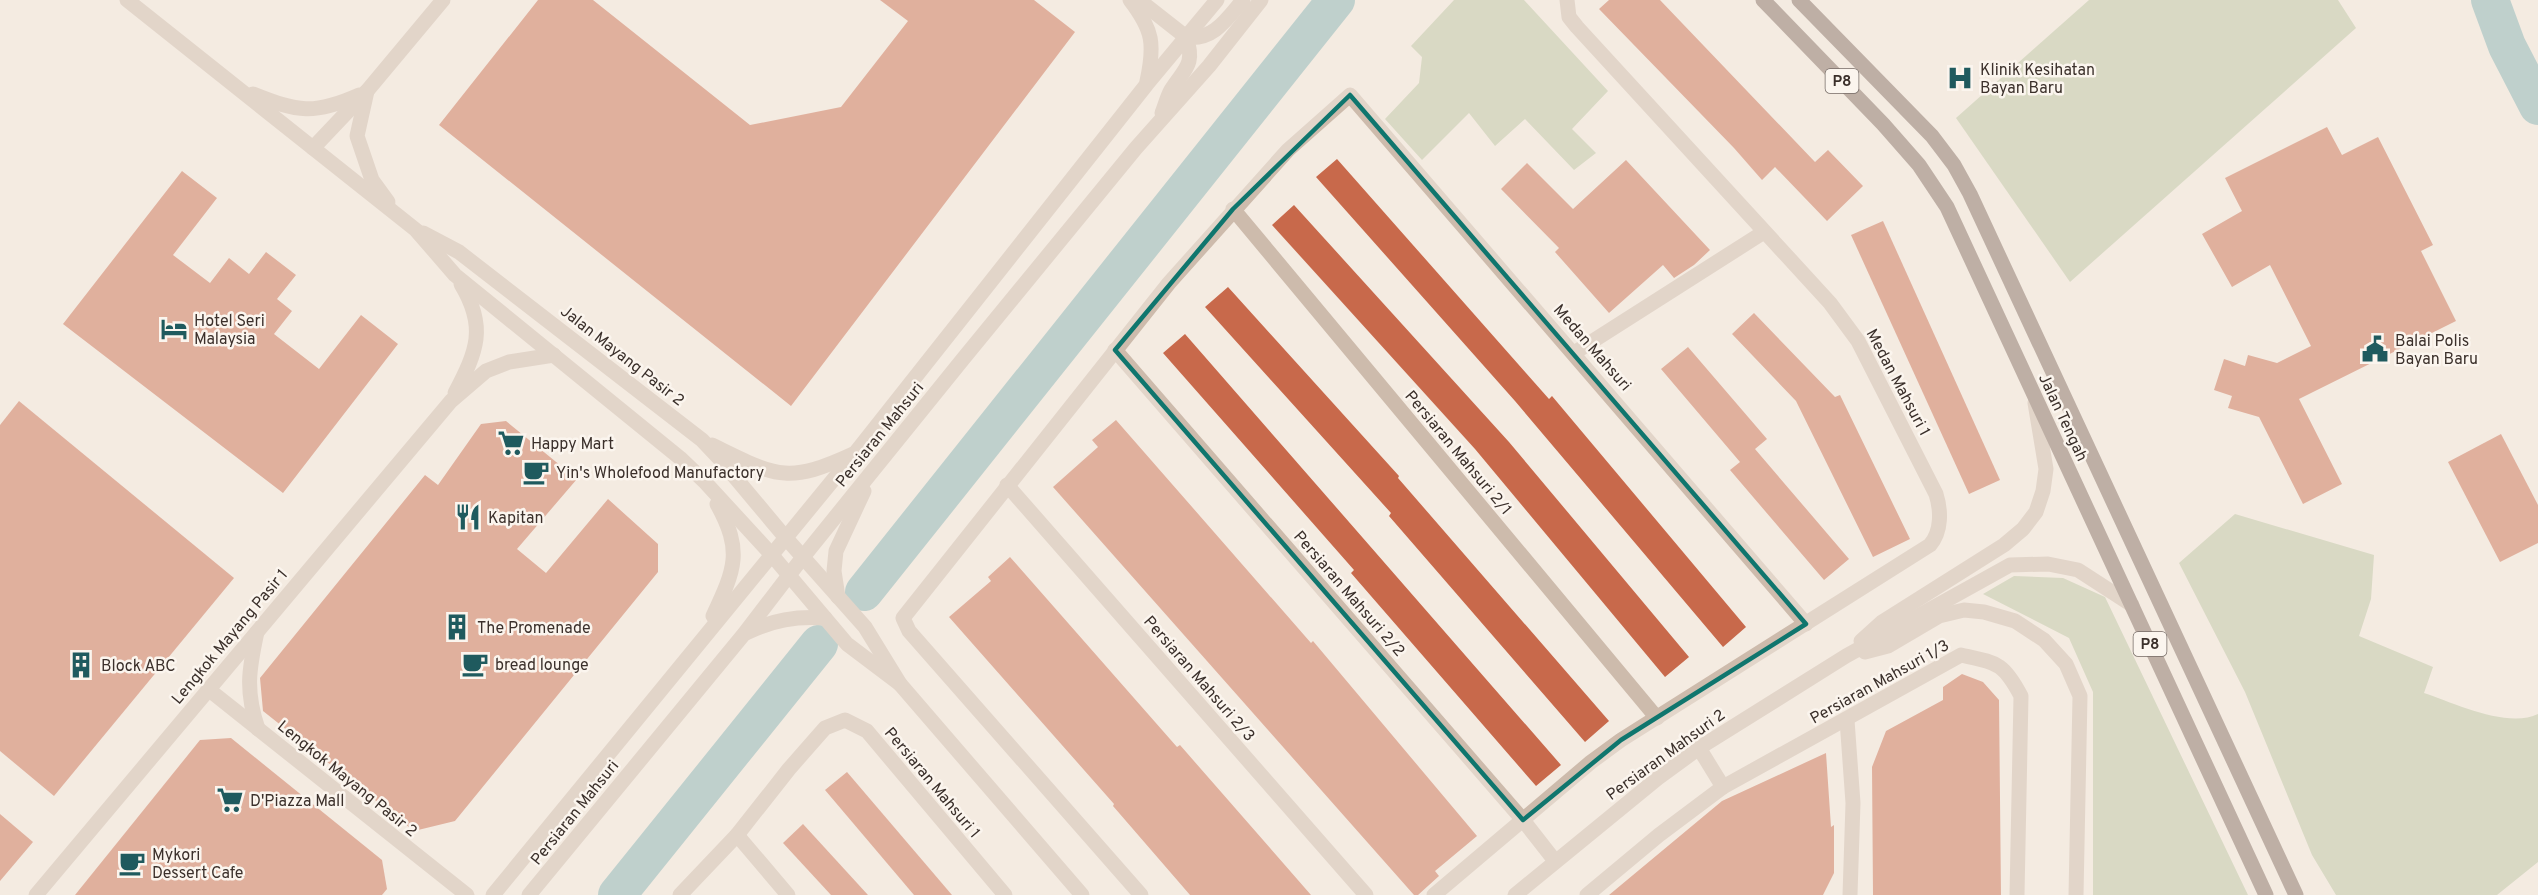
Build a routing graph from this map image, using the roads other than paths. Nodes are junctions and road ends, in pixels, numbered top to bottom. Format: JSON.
{"nodes":[{"id":1,"x":127,"y":0,"type":"edge"},
{"id":2,"x":443,"y":0,"type":"edge"},
{"id":3,"x":1130,"y":0,"type":"edge"},
{"id":4,"x":1140,"y":0,"type":"edge"},
{"id":5,"x":1217,"y":0,"type":"edge"},
{"id":6,"x":1243,"y":0,"type":"edge"},
{"id":7,"x":1261,"y":0,"type":"edge"},
{"id":8,"x":1567,"y":0,"type":"edge"},
{"id":9,"x":1763,"y":0,"type":"edge"},
{"id":10,"x":1799,"y":0,"type":"edge"},
{"id":11,"x":1186,"y":37,"type":"junction"},
{"id":12,"x":1147,"y":84,"type":"junction"},
{"id":13,"x":237,"y":88,"type":"junction"},
{"id":14,"x":367,"y":91,"type":"junction"},
{"id":15,"x":1158,"y":123,"type":"junction"},
{"id":16,"x":313,"y":148,"type":"junction"},
{"id":17,"x":1233,"y":209,"type":"junction"},
{"id":18,"x":399,"y":217,"type":"junction"},
{"id":19,"x":416,"y":230,"type":"junction"},
{"id":20,"x":1764,"y":232,"type":"junction"},
{"id":21,"x":455,"y":275,"type":"junction"},
{"id":22,"x":1114,"y":350,"type":"junction"},
{"id":23,"x":1574,"y":353,"type":"junction"},
{"id":24,"x":554,"y":355,"type":"junction"},
{"id":25,"x":2034,"y":393,"type":"junction"},
{"id":26,"x":451,"y":401,"type":"junction"},
{"id":27,"x":702,"y":440,"type":"junction"},
{"id":28,"x":856,"y":453,"type":"junction"},
{"id":29,"x":878,"y":464,"type":"junction"},
{"id":30,"x":704,"y":481,"type":"junction"},
{"id":31,"x":1007,"y":485,"type":"junction"},
{"id":32,"x":785,"y":537,"type":"junction"},
{"id":33,"x":771,"y":554,"type":"junction"},
{"id":34,"x":803,"y":557,"type":"junction"},
{"id":35,"x":789,"y":576,"type":"junction"},
{"id":36,"x":838,"y":597,"type":"junction"},
{"id":37,"x":2132,"y":605,"type":"junction"},
{"id":38,"x":825,"y":618,"type":"junction"},
{"id":39,"x":1806,"y":624,"type":"junction"},
{"id":40,"x":258,"y":629,"type":"junction"},
{"id":41,"x":744,"y":634,"type":"junction"},
{"id":42,"x":703,"y":638,"type":"junction"},
{"id":43,"x":1846,"y":656,"type":"junction"},
{"id":44,"x":900,"y":684,"type":"junction"},
{"id":45,"x":208,"y":689,"type":"junction"},
{"id":46,"x":1657,"y":718,"type":"junction"},
{"id":47,"x":1846,"y":720,"type":"junction"},
{"id":48,"x":258,"y":729,"type":"junction"},
{"id":49,"x":1699,"y":748,"type":"junction"},
{"id":50,"x":1723,"y":787,"type":"junction"},
{"id":51,"x":1523,"y":820,"type":"junction"},
{"id":52,"x":737,"y":835,"type":"junction"},
{"id":53,"x":1555,"y":861,"type":"junction"},
{"id":54,"x":36,"y":895,"type":"edge"},
{"id":55,"x":467,"y":895,"type":"edge"},
{"id":56,"x":493,"y":895,"type":"edge"},
{"id":57,"x":529,"y":895,"type":"edge"},
{"id":58,"x":680,"y":895,"type":"edge"},
{"id":59,"x":788,"y":895,"type":"edge"},
{"id":60,"x":1005,"y":895,"type":"edge"},
{"id":61,"x":1082,"y":895,"type":"edge"},
{"id":62,"x":1142,"y":895,"type":"edge"},
{"id":63,"x":1366,"y":895,"type":"edge"},
{"id":64,"x":1434,"y":895,"type":"edge"},
{"id":65,"x":1515,"y":895,"type":"edge"},
{"id":66,"x":1587,"y":895,"type":"edge"},
{"id":67,"x":1850,"y":895,"type":"edge"},
{"id":68,"x":2017,"y":895,"type":"edge"},
{"id":69,"x":2076,"y":895,"type":"edge"},
{"id":70,"x":2266,"y":895,"type":"edge"},
{"id":71,"x":2296,"y":895,"type":"edge"}],
"edges":[{"from":1,"to":13,"type":"street","name":"Jalan Mayang Pasir 2"},
{"from":2,"to":14,"type":"street"},
{"from":3,"to":12,"type":"street"},
{"from":4,"to":11,"type":"street"},
{"from":5,"to":11,"type":"street","name":"Persiaran Mahsuri"},
{"from":6,"to":11,"type":"street"},
{"from":7,"to":15,"type":"street","name":"Persiaran Mahsuri"},
{"from":8,"to":20,"type":"street","name":"Medan Mahsuri 1"},
{"from":9,"to":25,"type":"main road","name":"Jalan Tengah","number":"P8"},
{"from":10,"to":71,"type":"main road","name":"Jalan Tengah","number":"P8"},
{"from":11,"to":12,"type":"street","name":"Persiaran Mahsuri"},
{"from":11,"to":15,"type":"street"},
{"from":12,"to":28,"type":"street","name":"Persiaran Mahsuri"},
{"from":13,"to":14,"type":"street"},
{"from":13,"to":16,"type":"street","name":"Jalan Mayang Pasir 2"},
{"from":14,"to":16,"type":"street"},
{"from":14,"to":18,"type":"street"},
{"from":15,"to":29,"type":"street","name":"Persiaran Mahsuri"},
{"from":16,"to":18,"type":"street","name":"Jalan Mayang Pasir 2"},
{"from":17,"to":22,"type":"street"},
{"from":17,"to":23,"type":"street","name":"Medan Mahsuri"},
{"from":17,"to":46,"type":"street","name":"Persiaran Mahsuri 2/1"},
{"from":18,"to":19,"type":"street","name":"Jalan Mayang Pasir 2"},
{"from":19,"to":21,"type":"street","name":"Jalan Mayang Pasir 2"},
{"from":19,"to":27,"type":"street","name":"Jalan Mayang Pasir 2"},
{"from":20,"to":23,"type":"street"},
{"from":20,"to":39,"type":"street","name":"Medan Mahsuri 1"},
{"from":21,"to":24,"type":"street","name":"Jalan Mayang Pasir 2"},
{"from":21,"to":26,"type":"street","name":"Lengkok Mayang Pasir 1"},
{"from":22,"to":31,"type":"street"},
{"from":22,"to":51,"type":"street","name":"Persiaran Mahsuri 2/2"},
{"from":23,"to":39,"type":"street","name":"Medan Mahsuri"},
{"from":24,"to":26,"type":"street","name":"Lengkok Mayang Pasir 1"},
{"from":24,"to":30,"type":"street","name":"Jalan Mayang Pasir 2"},
{"from":25,"to":37,"type":"main road","name":"Jalan Tengah","number":"P8"},
{"from":25,"to":43,"type":"street"},
{"from":26,"to":40,"type":"street","name":"Lengkok Mayang Pasir 1"},
{"from":27,"to":28,"type":"street"},
{"from":27,"to":32,"type":"street","name":"Jalan Mayang Pasir 2"},
{"from":28,"to":32,"type":"street","name":"Persiaran Mahsuri"},
{"from":29,"to":34,"type":"street","name":"Persiaran Mahsuri"},
{"from":29,"to":36,"type":"street"},
{"from":30,"to":33,"type":"street","name":"Jalan Mayang Pasir 2"},
{"from":30,"to":42,"type":"street"},
{"from":31,"to":62,"type":"street"},
{"from":31,"to":63,"type":"street","name":"Persiaran Mahsuri 2/3"},
{"from":32,"to":33,"type":"street","name":"Persiaran Mahsuri"},
{"from":32,"to":34,"type":"street","name":"Jalan Mayang Pasir 2"},
{"from":33,"to":35,"type":"street","name":"Jalan Mayang Pasir 2"},
{"from":33,"to":42,"type":"street","name":"Persiaran Mahsuri"},
{"from":34,"to":35,"type":"street","name":"Persiaran Mahsuri"},
{"from":34,"to":36,"type":"street"},
{"from":35,"to":38,"type":"street"},
{"from":35,"to":41,"type":"street","name":"Persiaran Mahsuri"},
{"from":36,"to":44,"type":"street"},
{"from":37,"to":43,"type":"street"},
{"from":37,"to":70,"type":"main road","name":"Jalan Tengah","number":"P8"},
{"from":38,"to":41,"type":"street"},
{"from":38,"to":44,"type":"street"},
{"from":39,"to":46,"type":"street"},
{"from":40,"to":45,"type":"street","name":"Lengkok Mayang Pasir 1"},
{"from":40,"to":48,"type":"street"},
{"from":41,"to":57,"type":"street","name":"Persiaran Mahsuri"},
{"from":42,"to":56,"type":"street","name":"Persiaran Mahsuri"},
{"from":43,"to":49,"type":"street","name":"Persiaran Mahsuri 2"},
{"from":43,"to":69,"type":"street"},
{"from":44,"to":61,"type":"street"},
{"from":45,"to":48,"type":"street","name":"Lengkok Mayang Pasir 2"},
{"from":45,"to":54,"type":"street","name":"Lengkok Mayang Pasir 1"},
{"from":46,"to":51,"type":"street"},
{"from":47,"to":50,"type":"street","name":"Persiaran Mahsuri 1/3"},
{"from":47,"to":67,"type":"street"},
{"from":47,"to":68,"type":"street","name":"Persiaran Mahsuri 1/3"},
{"from":48,"to":55,"type":"street","name":"Lengkok Mayang Pasir 2"},
{"from":49,"to":50,"type":"street"},
{"from":49,"to":53,"type":"street","name":"Persiaran Mahsuri 2"},
{"from":50,"to":66,"type":"street","name":"Persiaran Mahsuri 1/3"},
{"from":51,"to":53,"type":"street","name":"Persiaran Mahsuri 2/2"},
{"from":51,"to":64,"type":"street"},
{"from":52,"to":58,"type":"street","name":"Persiaran Mahsuri 1"},
{"from":52,"to":59,"type":"street"},
{"from":52,"to":60,"type":"street","name":"Persiaran Mahsuri 1"},
{"from":53,"to":65,"type":"street","name":"Persiaran Mahsuri 2"}]}
